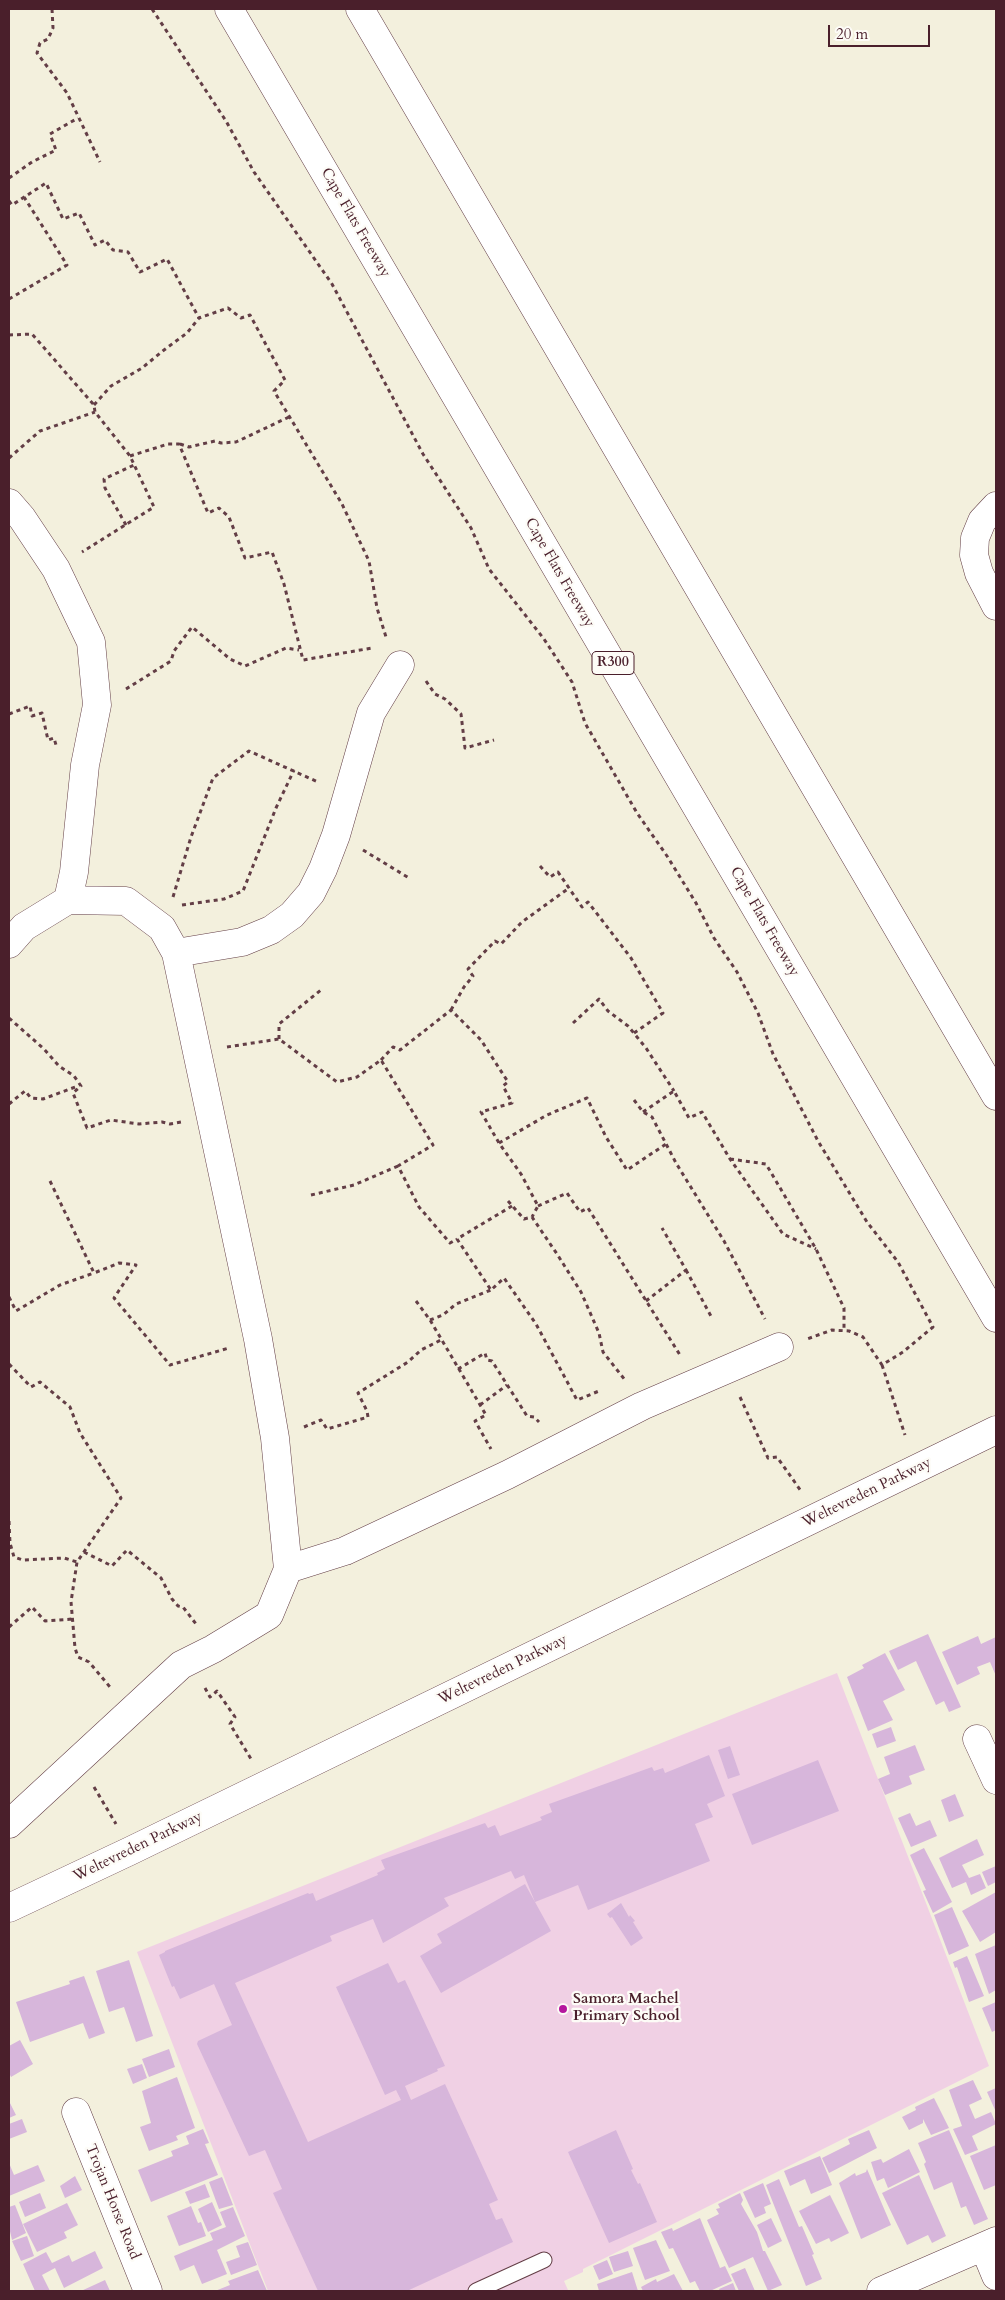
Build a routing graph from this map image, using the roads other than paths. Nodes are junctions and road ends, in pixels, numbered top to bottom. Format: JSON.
{"nodes":[{"id":1,"x":229,"y":9,"type":"edge"},
{"id":2,"x":360,"y":9,"type":"edge"},
{"id":3,"x":9,"y":503,"type":"edge"},
{"id":4,"x":996,"y":506,"type":"edge"},
{"id":5,"x":996,"y":606,"type":"edge"},
{"id":6,"x":395,"y":655,"type":"road end"},
{"id":7,"x":68,"y":900,"type":"junction"},
{"id":8,"x":9,"y":944,"type":"edge"},
{"id":9,"x":176,"y":953,"type":"junction"},
{"id":10,"x":996,"y":1096,"type":"edge"},
{"id":11,"x":996,"y":1318,"type":"edge"},
{"id":12,"x":779,"y":1347,"type":"road end"},
{"id":13,"x":996,"y":1430,"type":"edge"},
{"id":14,"x":288,"y":1570,"type":"junction"},
{"id":15,"x":977,"y":1739,"type":"dead end"},
{"id":16,"x":996,"y":1780,"type":"edge"},
{"id":17,"x":9,"y":1824,"type":"edge"},
{"id":18,"x":9,"y":1908,"type":"edge"},
{"id":19,"x":76,"y":2112,"type":"dead end"},
{"id":20,"x":990,"y":2244,"type":"edge"},
{"id":21,"x":544,"y":2260,"type":"dead end"},
{"id":22,"x":996,"y":2276,"type":"edge"},
{"id":23,"x":148,"y":2291,"type":"edge"},
{"id":24,"x":476,"y":2291,"type":"edge"},
{"id":25,"x":881,"y":2291,"type":"edge"}],
"edges":[{"from":1,"to":11,"type":"main road","name":"Cape Flats Freeway","number":"R300"},
{"from":2,"to":10,"type":"main road"},
{"from":3,"to":7,"type":"main road"},
{"from":4,"to":5,"type":"main road"},
{"from":6,"to":9,"type":"main road"},
{"from":7,"to":8,"type":"main road"},
{"from":7,"to":9,"type":"main road"},
{"from":9,"to":14,"type":"main road"},
{"from":12,"to":14,"type":"main road"},
{"from":13,"to":18,"type":"main road","name":"Weltevreden Parkway"},
{"from":14,"to":17,"type":"main road"},
{"from":15,"to":16,"type":"main road"},
{"from":19,"to":23,"type":"main road","name":"Trojan Horse Road"},
{"from":20,"to":22,"type":"main road"},
{"from":20,"to":25,"type":"main road"},
{"from":21,"to":24,"type":"lane"}]}
